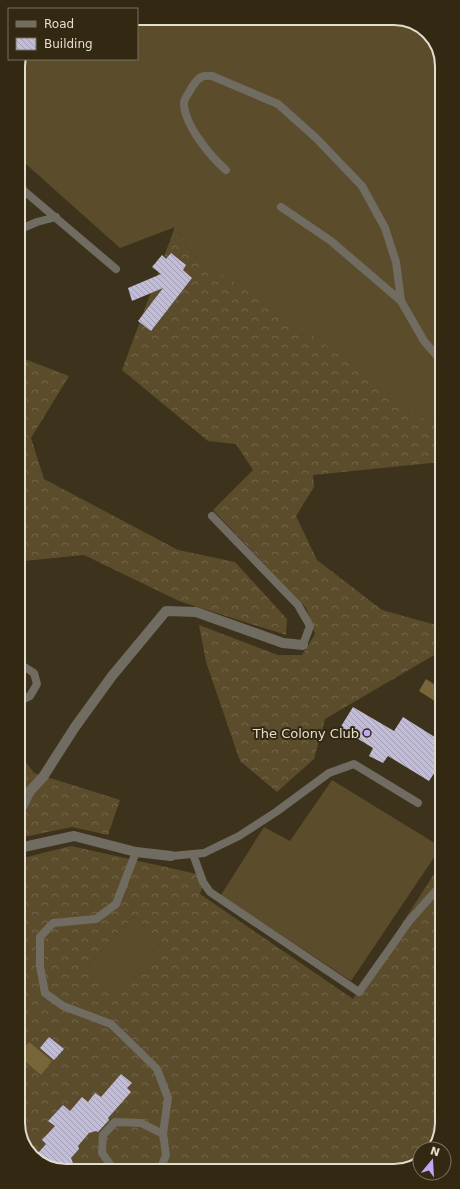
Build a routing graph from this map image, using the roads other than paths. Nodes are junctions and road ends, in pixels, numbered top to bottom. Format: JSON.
{"nodes":[{"id":1,"x":226,"y":170,"type":"dead end"},
{"id":2,"x":25,"y":192,"type":"edge"},
{"id":3,"x":281,"y":207,"type":"dead end"},
{"id":4,"x":56,"y":217,"type":"junction"},
{"id":5,"x":25,"y":227,"type":"edge"},
{"id":6,"x":116,"y":270,"type":"dead end"},
{"id":7,"x":401,"y":300,"type":"junction"},
{"id":8,"x":435,"y":354,"type":"edge"},
{"id":9,"x":212,"y":516,"type":"dead end"},
{"id":10,"x":303,"y":645,"type":"joint"},
{"id":11,"x":25,"y":667,"type":"edge"},
{"id":12,"x":25,"y":699,"type":"edge"},
{"id":13,"x":25,"y":801,"type":"edge"},
{"id":14,"x":418,"y":803,"type":"dead end"},
{"id":15,"x":25,"y":847,"type":"edge"},
{"id":16,"x":136,"y":852,"type":"junction"},
{"id":17,"x":193,"y":854,"type":"junction"},
{"id":18,"x":172,"y":856,"type":"joint"},
{"id":19,"x":435,"y":892,"type":"edge"},
{"id":20,"x":163,"y":1134,"type":"junction"},
{"id":21,"x":110,"y":1164,"type":"edge"},
{"id":22,"x":162,"y":1164,"type":"edge"}],
"edges":[{"from":1,"to":7,"type":"lane"},
{"from":2,"to":4,"type":"lane"},
{"from":3,"to":7,"type":"lane"},
{"from":4,"to":5,"type":"lane"},
{"from":4,"to":6,"type":"lane"},
{"from":7,"to":8,"type":"lane"},
{"from":9,"to":10,"type":"lane"},
{"from":10,"to":13,"type":"street"},
{"from":11,"to":12,"type":"lane"},
{"from":14,"to":17,"type":"lane"},
{"from":15,"to":16,"type":"street"},
{"from":16,"to":18,"type":"street"},
{"from":16,"to":20,"type":"lane"},
{"from":17,"to":18,"type":"lane"},
{"from":17,"to":19,"type":"lane"},
{"from":20,"to":21,"type":"lane"},
{"from":20,"to":22,"type":"lane"}]}
